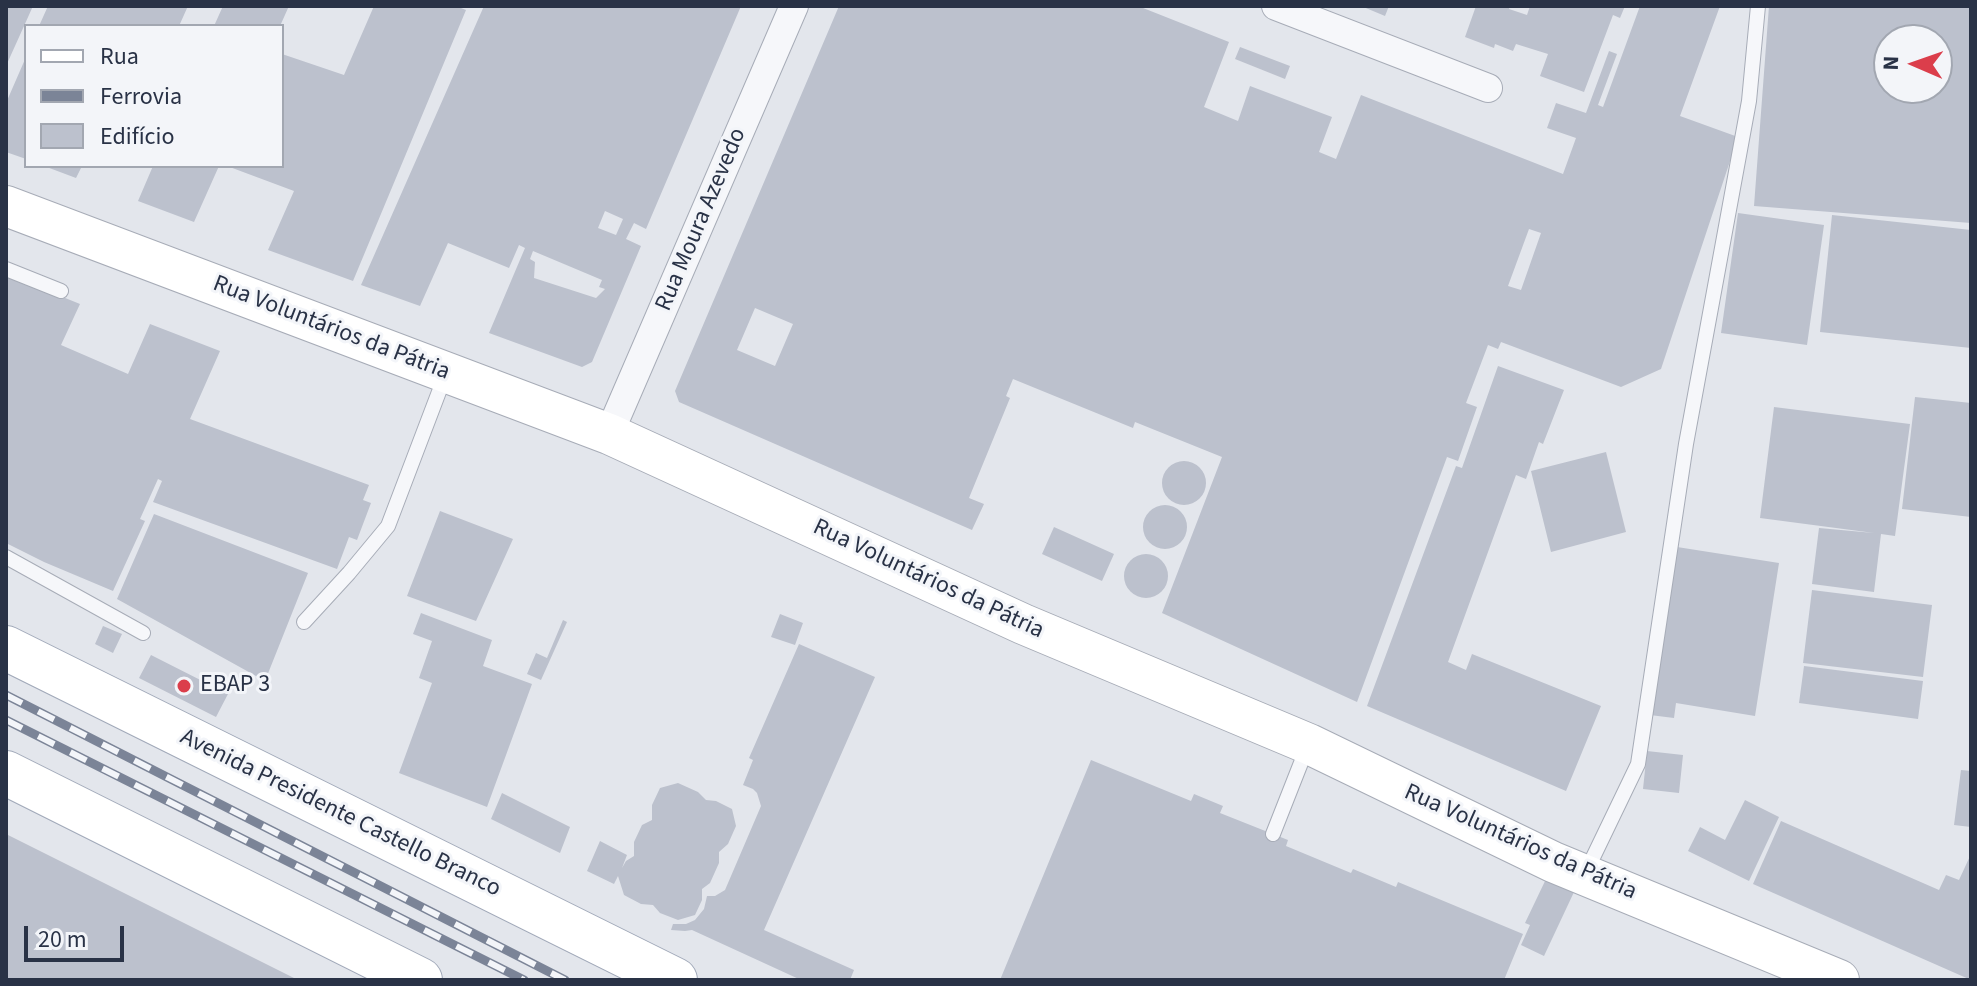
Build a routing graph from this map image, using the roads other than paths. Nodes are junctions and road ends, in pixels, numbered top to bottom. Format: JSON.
{"nodes":[{"id":1,"x":794,"y":6,"type":"edge"},
{"id":2,"x":1276,"y":6,"type":"edge"},
{"id":3,"x":1758,"y":6,"type":"edge"},
{"id":4,"x":1488,"y":88,"type":"dead end"},
{"id":5,"x":6,"y":206,"type":"edge"},
{"id":6,"x":6,"y":269,"type":"edge"},
{"id":7,"x":61,"y":291,"type":"dead end"},
{"id":8,"x":446,"y":372,"type":"junction"},
{"id":9,"x":609,"y":434,"type":"junction"},
{"id":10,"x":6,"y":557,"type":"edge"},
{"id":11,"x":304,"y":622,"type":"dead end"},
{"id":12,"x":143,"y":633,"type":"dead end"},
{"id":13,"x":6,"y":648,"type":"edge"},
{"id":14,"x":1309,"y":744,"type":"junction"},
{"id":15,"x":6,"y":773,"type":"edge"},
{"id":16,"x":1273,"y":834,"type":"dead end"},
{"id":17,"x":1585,"y":875,"type":"junction"},
{"id":18,"x":420,"y":980,"type":"edge"},
{"id":19,"x":675,"y":980,"type":"edge"},
{"id":20,"x":1839,"y":980,"type":"edge"}],
"edges":[{"from":1,"to":9,"type":"street","name":"Rua Moura Azevedo"},
{"from":2,"to":4,"type":"street"},
{"from":3,"to":17,"type":"lane"},
{"from":5,"to":8,"type":"main road","name":"Rua Voluntários da Pátria"},
{"from":6,"to":7,"type":"lane"},
{"from":8,"to":9,"type":"main road","name":"Rua Voluntários da Pátria"},
{"from":8,"to":11,"type":"lane"},
{"from":9,"to":14,"type":"main road","name":"Rua Voluntários da Pátria"},
{"from":10,"to":12,"type":"lane"},
{"from":13,"to":19,"type":"main road","name":"Avenida Presidente Castello Branco"},
{"from":14,"to":16,"type":"lane"},
{"from":14,"to":17,"type":"main road","name":"Rua Voluntários da Pátria"},
{"from":15,"to":18,"type":"main road"},
{"from":17,"to":20,"type":"main road","name":"Rua Voluntários da Pátria"}]}
